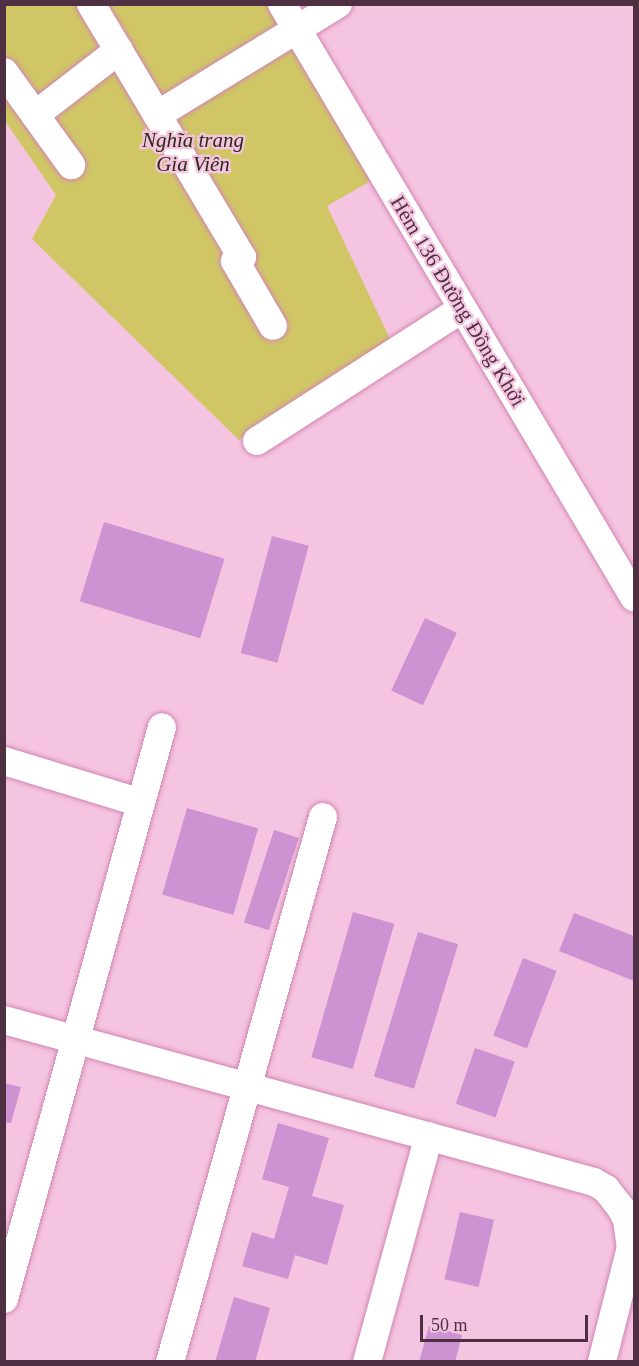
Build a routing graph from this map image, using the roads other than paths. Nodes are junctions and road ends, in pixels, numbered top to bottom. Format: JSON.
{"nodes":[{"id":1,"x":91,"y":4,"type":"edge"},
{"id":2,"x":282,"y":4,"type":"edge"},
{"id":3,"x":338,"y":4,"type":"edge"},
{"id":4,"x":297,"y":29,"type":"junction"},
{"id":5,"x":118,"y":50,"type":"junction"},
{"id":6,"x":4,"y":72,"type":"edge"},
{"id":7,"x":158,"y":114,"type":"junction"},
{"id":8,"x":35,"y":115,"type":"junction"},
{"id":9,"x":71,"y":165,"type":"dead end"},
{"id":10,"x":462,"y":309,"type":"junction"},
{"id":11,"x":273,"y":326,"type":"dead end"},
{"id":12,"x":257,"y":441,"type":"dead end"},
{"id":13,"x":634,"y":597,"type":"edge"},
{"id":14,"x":162,"y":727,"type":"dead end"},
{"id":15,"x":4,"y":761,"type":"edge"},
{"id":16,"x":141,"y":803,"type":"junction"},
{"id":17,"x":323,"y":817,"type":"dead end"},
{"id":18,"x":4,"y":1020,"type":"edge"},
{"id":19,"x":76,"y":1039,"type":"junction"},
{"id":20,"x":247,"y":1086,"type":"junction"},
{"id":21,"x":429,"y":1136,"type":"junction"},
{"id":22,"x":4,"y":1299,"type":"edge"},
{"id":23,"x":170,"y":1362,"type":"edge"},
{"id":24,"x":367,"y":1362,"type":"edge"},
{"id":25,"x":602,"y":1362,"type":"edge"}],
"edges":[{"from":1,"to":5,"type":"street"},
{"from":2,"to":4,"type":"street","name":"Hẻm 136 Đường Đồng Khởi"},
{"from":3,"to":4,"type":"street"},
{"from":4,"to":7,"type":"street"},
{"from":4,"to":10,"type":"street","name":"Hẻm 136 Đường Đồng Khởi"},
{"from":5,"to":7,"type":"street"},
{"from":5,"to":8,"type":"street"},
{"from":6,"to":8,"type":"street"},
{"from":7,"to":11,"type":"street"},
{"from":8,"to":9,"type":"street"},
{"from":10,"to":12,"type":"street"},
{"from":10,"to":13,"type":"street","name":"Hẻm 136 Đường Đồng Khởi"},
{"from":14,"to":16,"type":"street"},
{"from":15,"to":16,"type":"street"},
{"from":16,"to":19,"type":"street"},
{"from":17,"to":20,"type":"street"},
{"from":18,"to":19,"type":"street"},
{"from":19,"to":20,"type":"street"},
{"from":19,"to":22,"type":"street"},
{"from":20,"to":21,"type":"street"},
{"from":20,"to":23,"type":"street"},
{"from":21,"to":24,"type":"street"},
{"from":21,"to":25,"type":"street"}]}
